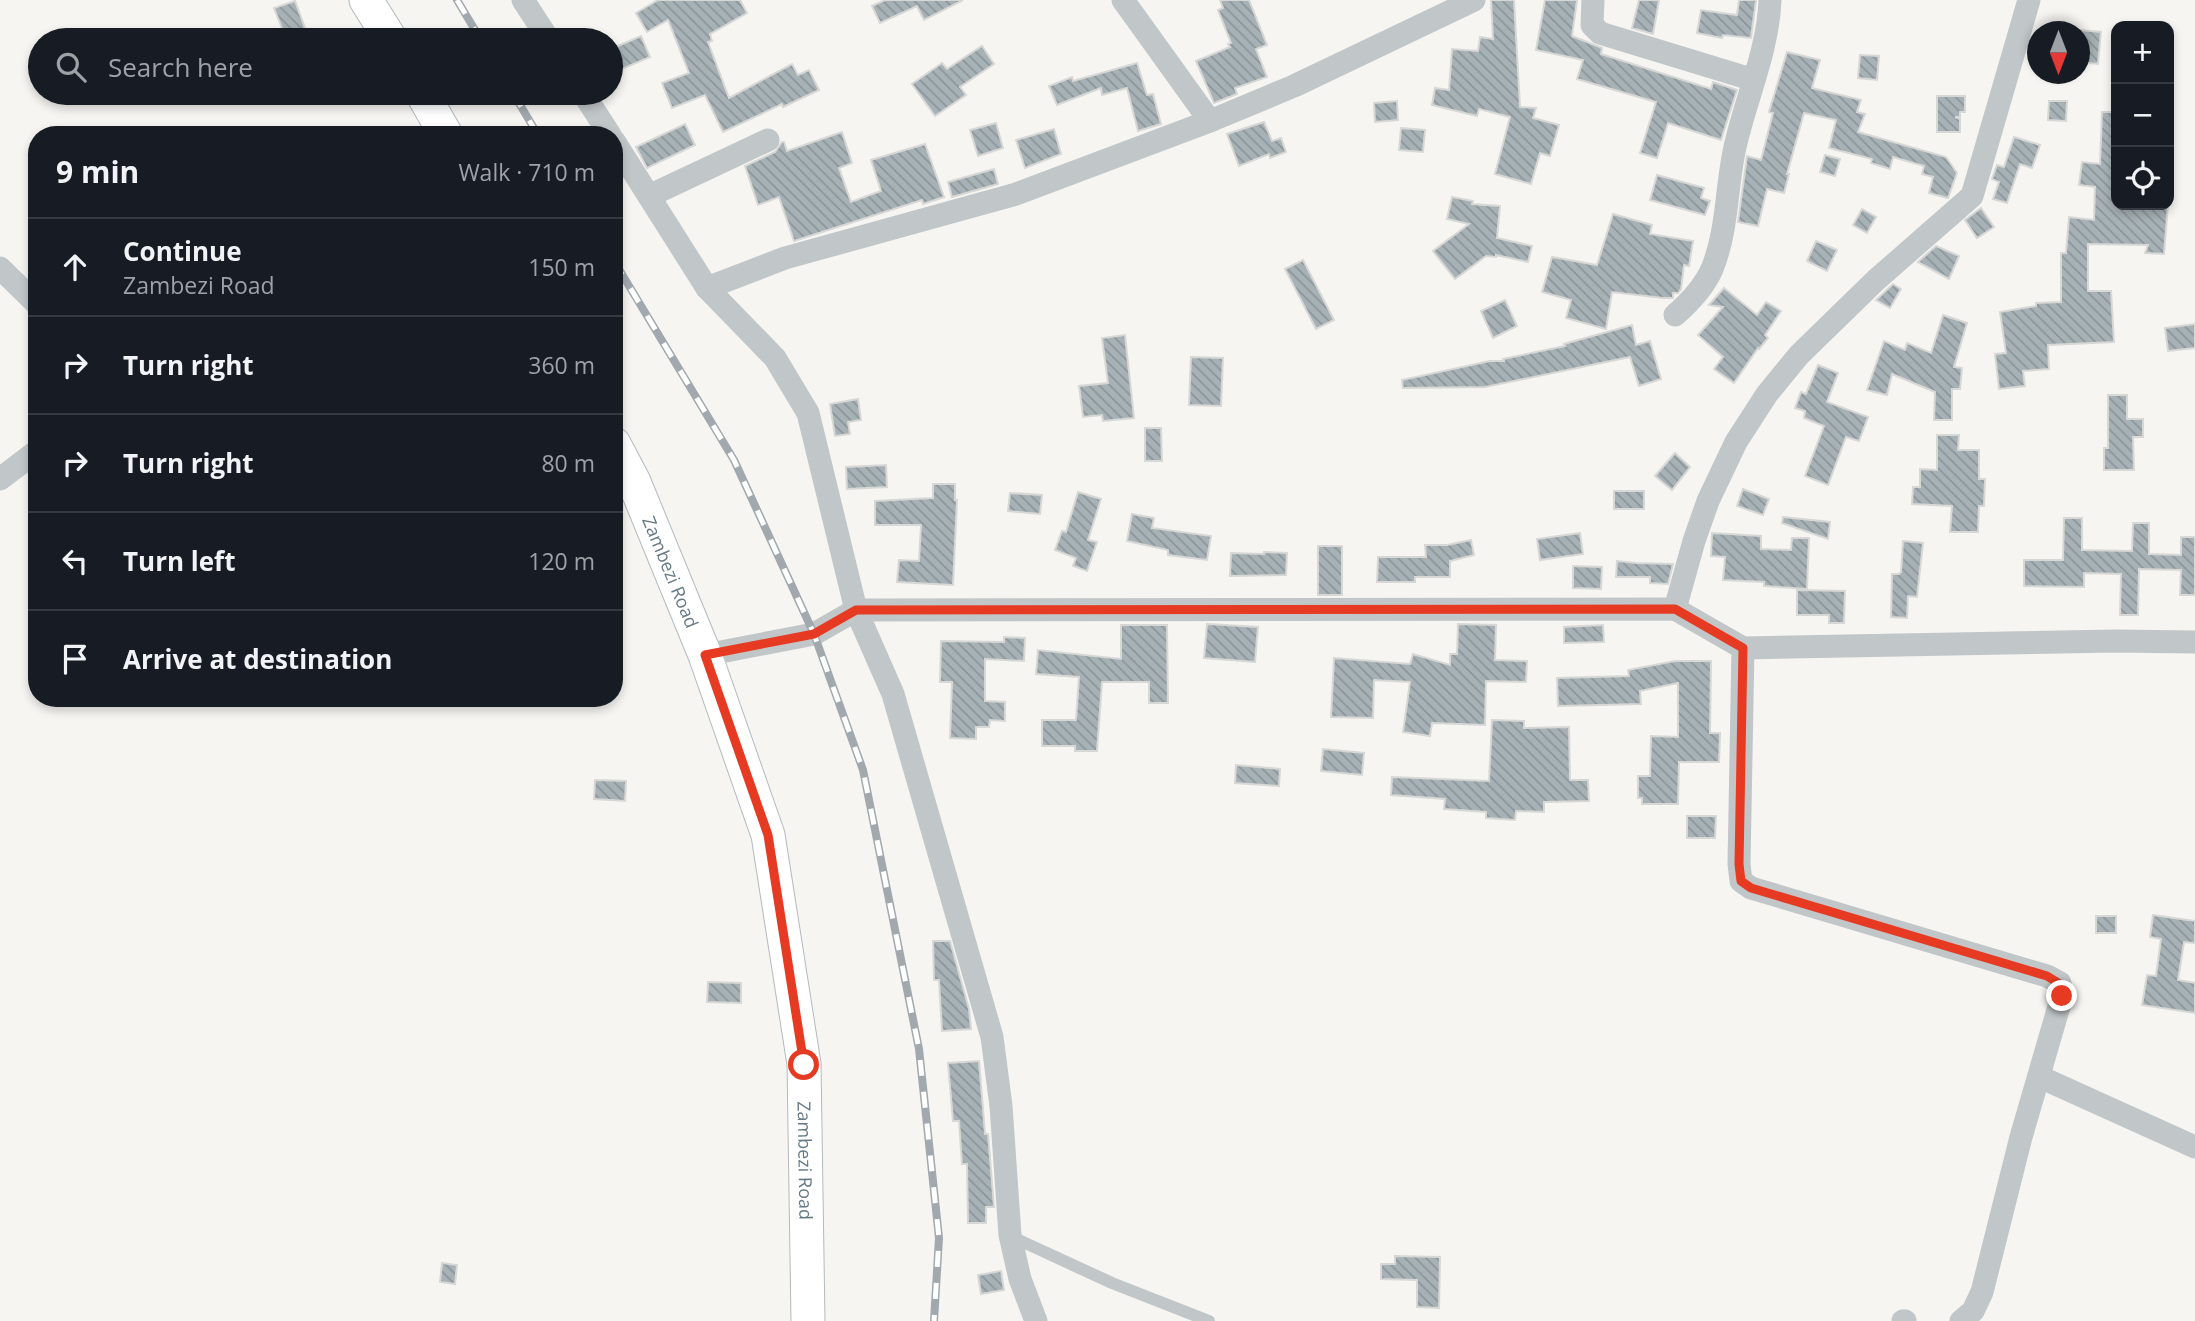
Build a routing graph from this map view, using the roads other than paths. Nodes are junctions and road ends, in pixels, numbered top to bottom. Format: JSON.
{"nodes":[{"id":1,"x":366,"y":0,"type":"edge"},
{"id":2,"x":523,"y":0,"type":"edge"},
{"id":3,"x":1123,"y":0,"type":"edge"},
{"id":4,"x":1475,"y":0,"type":"edge"},
{"id":5,"x":1593,"y":0,"type":"edge"},
{"id":6,"x":1770,"y":0,"type":"edge"},
{"id":7,"x":2029,"y":0,"type":"edge"},
{"id":8,"x":384,"y":28,"type":"edge"},
{"id":9,"x":541,"y":28,"type":"edge"},
{"id":10,"x":1754,"y":80,"type":"junction"},
{"id":11,"x":429,"y":105,"type":"edge"},
{"id":12,"x":591,"y":105,"type":"edge"},
{"id":13,"x":1210,"y":121,"type":"junction"},
{"id":14,"x":441,"y":126,"type":"edge"},
{"id":15,"x":604,"y":126,"type":"edge"},
{"id":16,"x":768,"y":140,"type":"dead end"},
{"id":17,"x":623,"y":155,"type":"edge"},
{"id":18,"x":649,"y":195,"type":"junction"},
{"id":19,"x":0,"y":268,"type":"edge"},
{"id":20,"x":707,"y":288,"type":"junction"},
{"id":21,"x":28,"y":295,"type":"edge"},
{"id":22,"x":1675,"y":315,"type":"dead end"},
{"id":23,"x":28,"y":458,"type":"edge"},
{"id":24,"x":623,"y":461,"type":"edge"},
{"id":25,"x":0,"y":479,"type":"edge"},
{"id":26,"x":1675,"y":609,"type":"junction"},
{"id":27,"x":856,"y":610,"type":"junction"},
{"id":28,"x":2195,"y":642,"type":"edge"},
{"id":29,"x":1743,"y":648,"type":"junction"},
{"id":30,"x":705,"y":655,"type":"junction"},
{"id":31,"x":2040,"y":1077,"type":"junction"},
{"id":32,"x":2195,"y":1147,"type":"edge"},
{"id":33,"x":1010,"y":1235,"type":"junction"},
{"id":34,"x":808,"y":1321,"type":"edge"},
{"id":35,"x":1036,"y":1321,"type":"edge"},
{"id":36,"x":1209,"y":1321,"type":"edge"},
{"id":37,"x":1961,"y":1321,"type":"edge"}],
"edges":[{"from":1,"to":8,"type":"main road"},
{"from":2,"to":9,"type":"street"},
{"from":3,"to":13,"type":"street"},
{"from":4,"to":13,"type":"street"},
{"from":5,"to":10,"type":"street"},
{"from":6,"to":10,"type":"street"},
{"from":7,"to":26,"type":"street"},
{"from":10,"to":22,"type":"street"},
{"from":11,"to":14,"type":"main road"},
{"from":12,"to":15,"type":"street"},
{"from":13,"to":20,"type":"street"},
{"from":16,"to":18,"type":"street"},
{"from":17,"to":18,"type":"street"},
{"from":18,"to":20,"type":"street"},
{"from":19,"to":21,"type":"street"},
{"from":20,"to":27,"type":"street"},
{"from":23,"to":25,"type":"street"},
{"from":24,"to":30,"type":"main road","name":"Zambezi Road"},
{"from":26,"to":27,"type":"street"},
{"from":26,"to":29,"type":"street"},
{"from":27,"to":30,"type":"street"},
{"from":27,"to":33,"type":"street"},
{"from":28,"to":29,"type":"street"},
{"from":29,"to":31,"type":"street"},
{"from":30,"to":34,"type":"main road","name":"Zambezi Road"},
{"from":31,"to":32,"type":"street"},
{"from":31,"to":37,"type":"street"},
{"from":33,"to":35,"type":"street"},
{"from":33,"to":36,"type":"lane"}]}
